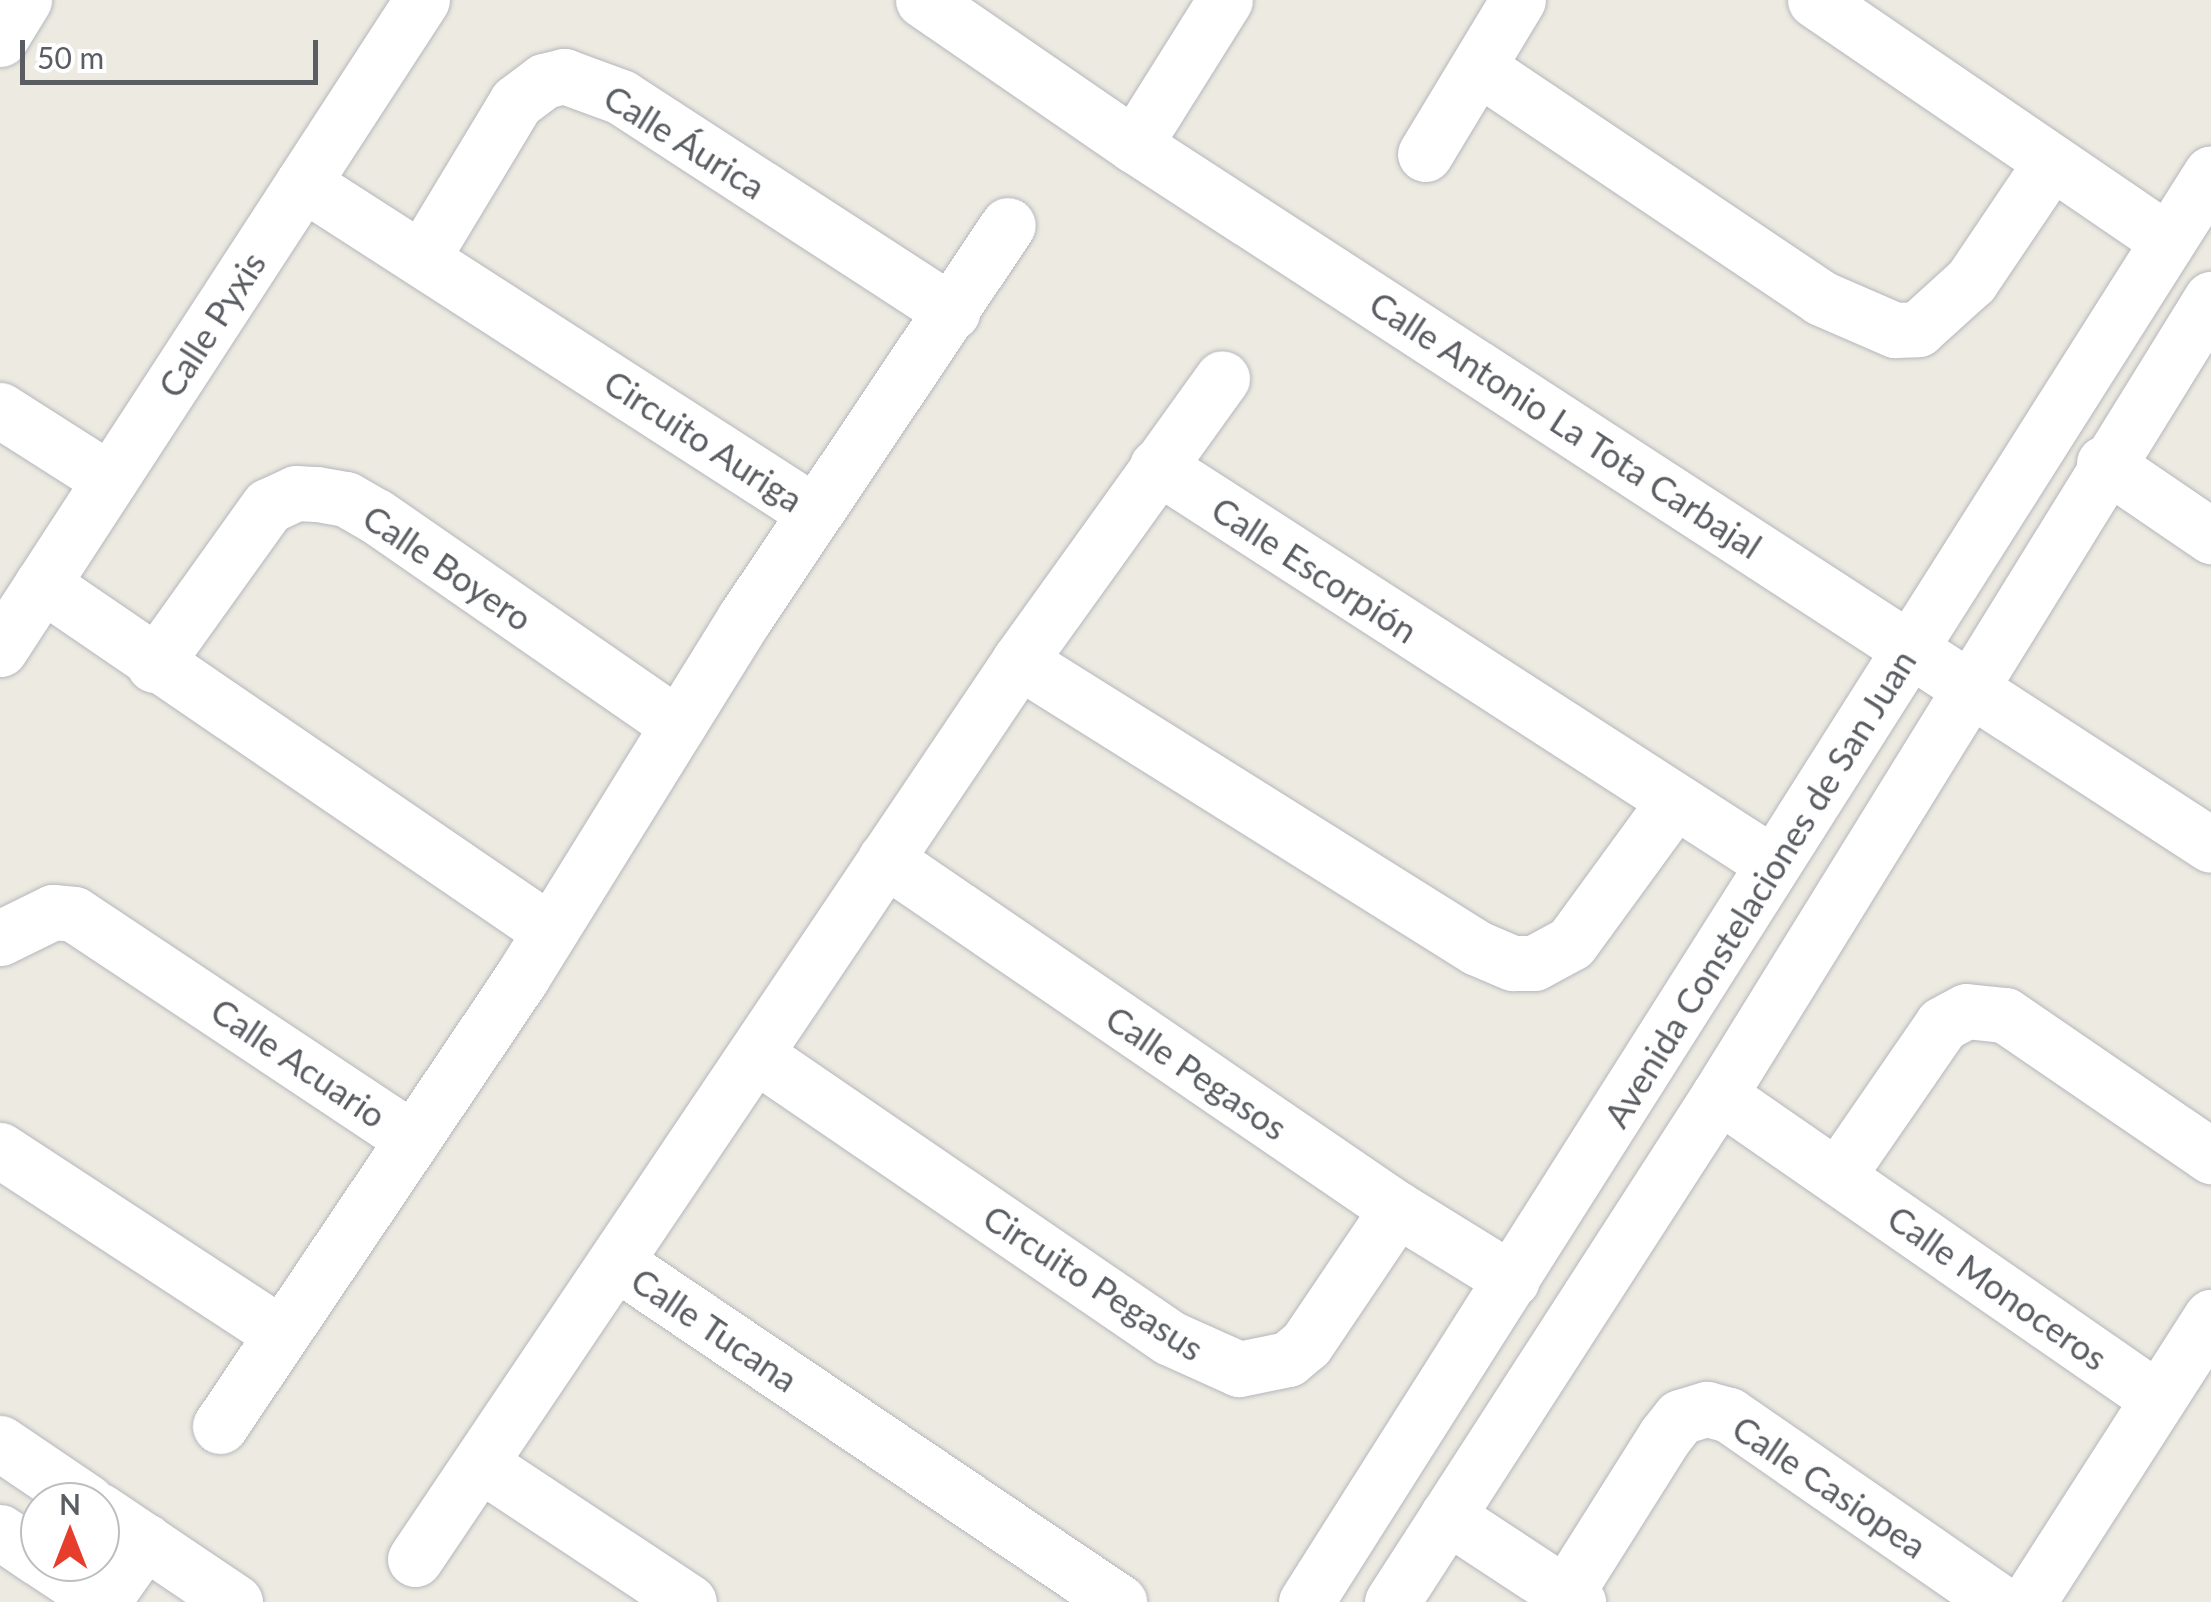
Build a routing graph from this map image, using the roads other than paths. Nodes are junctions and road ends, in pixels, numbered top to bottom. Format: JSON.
{"nodes":[{"id":1,"x":24,"y":0,"type":"edge"},
{"id":2,"x":422,"y":0,"type":"edge"},
{"id":3,"x":923,"y":0,"type":"edge"},
{"id":4,"x":1225,"y":0,"type":"edge"},
{"id":5,"x":1518,"y":0,"type":"edge"},
{"id":6,"x":1814,"y":0,"type":"edge"},
{"id":7,"x":0,"y":39,"type":"edge"},
{"id":8,"x":1479,"y":68,"type":"junction"},
{"id":9,"x":1134,"y":145,"type":"junction"},
{"id":10,"x":1425,"y":154,"type":"dead end"},
{"id":11,"x":2050,"y":164,"type":"junction"},
{"id":12,"x":2211,"y":172,"type":"edge"},
{"id":13,"x":304,"y":182,"type":"junction"},
{"id":14,"x":1008,"y":225,"type":"dead end"},
{"id":15,"x":2165,"y":239,"type":"junction"},
{"id":16,"x":422,"y":258,"type":"junction"},
{"id":17,"x":2211,"y":299,"type":"edge"},
{"id":18,"x":952,"y":312,"type":"junction"},
{"id":19,"x":1222,"y":378,"type":"dead end"},
{"id":20,"x":0,"y":410,"type":"edge"},
{"id":21,"x":2104,"y":463,"type":"junction"},
{"id":22,"x":1157,"y":466,"type":"junction"},
{"id":23,"x":110,"y":480,"type":"junction"},
{"id":24,"x":814,"y":512,"type":"junction"},
{"id":25,"x":2211,"y":536,"type":"edge"},
{"id":26,"x":42,"y":584,"type":"junction"},
{"id":27,"x":1909,"y":646,"type":"junction"},
{"id":28,"x":0,"y":649,"type":"edge"},
{"id":29,"x":1019,"y":661,"type":"junction"},
{"id":30,"x":154,"y":665,"type":"junction"},
{"id":31,"x":1971,"y":685,"type":"junction"},
{"id":32,"x":678,"y":724,"type":"junction"},
{"id":33,"x":1674,"y":802,"type":"junction"},
{"id":34,"x":2211,"y":845,"type":"edge"},
{"id":35,"x":886,"y":859,"type":"junction"},
{"id":36,"x":1772,"y":863,"type":"junction"},
{"id":37,"x":547,"y":929,"type":"junction"},
{"id":38,"x":0,"y":938,"type":"edge"},
{"id":39,"x":756,"y":1055,"type":"junction"},
{"id":40,"x":1719,"y":1095,"type":"junction"},
{"id":41,"x":413,"y":1139,"type":"junction"},
{"id":42,"x":0,"y":1150,"type":"edge"},
{"id":43,"x":2211,"y":1156,"type":"edge"},
{"id":44,"x":1838,"y":1175,"type":"junction"},
{"id":45,"x":1397,"y":1209,"type":"junction"},
{"id":46,"x":617,"y":1263,"type":"junction"},
{"id":47,"x":1512,"y":1280,"type":"junction"},
{"id":48,"x":2211,"y":1317,"type":"edge"},
{"id":49,"x":281,"y":1334,"type":"junction"},
{"id":50,"x":2158,"y":1400,"type":"junction"},
{"id":51,"x":220,"y":1426,"type":"dead end"},
{"id":52,"x":0,"y":1443,"type":"edge"},
{"id":53,"x":482,"y":1464,"type":"junction"},
{"id":54,"x":58,"y":1482,"type":"edge"},
{"id":55,"x":1447,"y":1516,"type":"junction"},
{"id":56,"x":120,"y":1524,"type":"edge"},
{"id":57,"x":146,"y":1542,"type":"junction"},
{"id":58,"x":414,"y":1559,"type":"dead end"},
{"id":59,"x":74,"y":1582,"type":"edge"},
{"id":60,"x":1572,"y":1598,"type":"edge"},
{"id":61,"x":103,"y":1602,"type":"edge"},
{"id":62,"x":235,"y":1602,"type":"edge"},
{"id":63,"x":689,"y":1602,"type":"edge"},
{"id":64,"x":1120,"y":1602,"type":"edge"},
{"id":65,"x":1306,"y":1602,"type":"edge"},
{"id":66,"x":1392,"y":1602,"type":"edge"},
{"id":67,"x":1999,"y":1602,"type":"edge"},
{"id":68,"x":2028,"y":1602,"type":"edge"}],
"edges":[{"from":1,"to":7,"type":"street"},
{"from":2,"to":13,"type":"street","name":"Calle Pyxis"},
{"from":3,"to":9,"type":"street","name":"Calle Antonio La Tota Carbajal"},
{"from":4,"to":9,"type":"street"},
{"from":5,"to":8,"type":"street"},
{"from":6,"to":11,"type":"street"},
{"from":8,"to":10,"type":"street"},
{"from":8,"to":11,"type":"street"},
{"from":9,"to":27,"type":"street","name":"Calle Antonio La Tota Carbajal"},
{"from":11,"to":15,"type":"street"},
{"from":12,"to":15,"type":"street","name":"Avenida Constelaciones de San Juan"},
{"from":13,"to":16,"type":"street","name":"Circuito Auriga"},
{"from":13,"to":23,"type":"street","name":"Calle Pyxis"},
{"from":14,"to":18,"type":"street","name":"Circuito Auriga"},
{"from":15,"to":27,"type":"street","name":"Avenida Constelaciones de San Juan"},
{"from":16,"to":18,"type":"street","name":"Calle Áurica"},
{"from":16,"to":24,"type":"street","name":"Circuito Auriga"},
{"from":17,"to":21,"type":"street","name":"Avenida Constelaciones de San Juan"},
{"from":18,"to":24,"type":"street","name":"Circuito Auriga"},
{"from":19,"to":22,"type":"street"},
{"from":20,"to":23,"type":"street"},
{"from":21,"to":25,"type":"street"},
{"from":21,"to":31,"type":"street","name":"Avenida Constelaciones de San Juan"},
{"from":22,"to":29,"type":"street"},
{"from":22,"to":33,"type":"street","name":"Calle Escorpión"},
{"from":23,"to":26,"type":"street","name":"Calle Pyxis"},
{"from":24,"to":32,"type":"street"},
{"from":26,"to":28,"type":"street","name":"Calle Pyxis"},
{"from":26,"to":30,"type":"street"},
{"from":27,"to":31,"type":"street","name":"Calle Antonio La Tota Carbajal"},
{"from":27,"to":36,"type":"street","name":"Avenida Constelaciones de San Juan"},
{"from":29,"to":33,"type":"street"},
{"from":29,"to":35,"type":"street"},
{"from":30,"to":32,"type":"street","name":"Calle Boyero"},
{"from":30,"to":37,"type":"street"},
{"from":31,"to":34,"type":"street","name":"Calle Antonio La Tota Carbajal"},
{"from":31,"to":40,"type":"street","name":"Avenida Constelaciones de San Juan"},
{"from":32,"to":37,"type":"street"},
{"from":33,"to":36,"type":"street","name":"Calle Escorpión"},
{"from":35,"to":39,"type":"street"},
{"from":35,"to":45,"type":"street","name":"Calle Pegasos"},
{"from":36,"to":47,"type":"street","name":"Avenida Constelaciones de San Juan"},
{"from":37,"to":41,"type":"street"},
{"from":38,"to":41,"type":"street","name":"Calle Acuario"},
{"from":39,"to":45,"type":"street","name":"Circuito Pegasus"},
{"from":39,"to":46,"type":"street"},
{"from":40,"to":44,"type":"street","name":"Calle Monoceros"},
{"from":40,"to":55,"type":"street","name":"Avenida Constelaciones de San Juan"},
{"from":41,"to":49,"type":"street","name":"Calle Acuario"},
{"from":42,"to":49,"type":"street"},
{"from":43,"to":44,"type":"street"},
{"from":44,"to":50,"type":"street","name":"Calle Monoceros"},
{"from":45,"to":47,"type":"street","name":"Calle Pegasos"},
{"from":46,"to":53,"type":"street","name":"Calle Tucana"},
{"from":46,"to":64,"type":"street","name":"Calle Tucana"},
{"from":47,"to":65,"type":"street","name":"Avenida Constelaciones de San Juan"},
{"from":48,"to":50,"type":"street"},
{"from":49,"to":51,"type":"street","name":"Calle Acuario"},
{"from":50,"to":68,"type":"street"},
{"from":52,"to":54,"type":"street"},
{"from":53,"to":58,"type":"street","name":"Calle Tucana"},
{"from":53,"to":63,"type":"street"},
{"from":55,"to":60,"type":"street","name":"Calle Casiopea"},
{"from":55,"to":66,"type":"street","name":"Avenida Constelaciones de San Juan"},
{"from":56,"to":57,"type":"street"},
{"from":57,"to":61,"type":"street"},
{"from":57,"to":62,"type":"street"},
{"from":59,"to":61,"type":"street"},
{"from":60,"to":67,"type":"street","name":"Calle Casiopea"}]}
